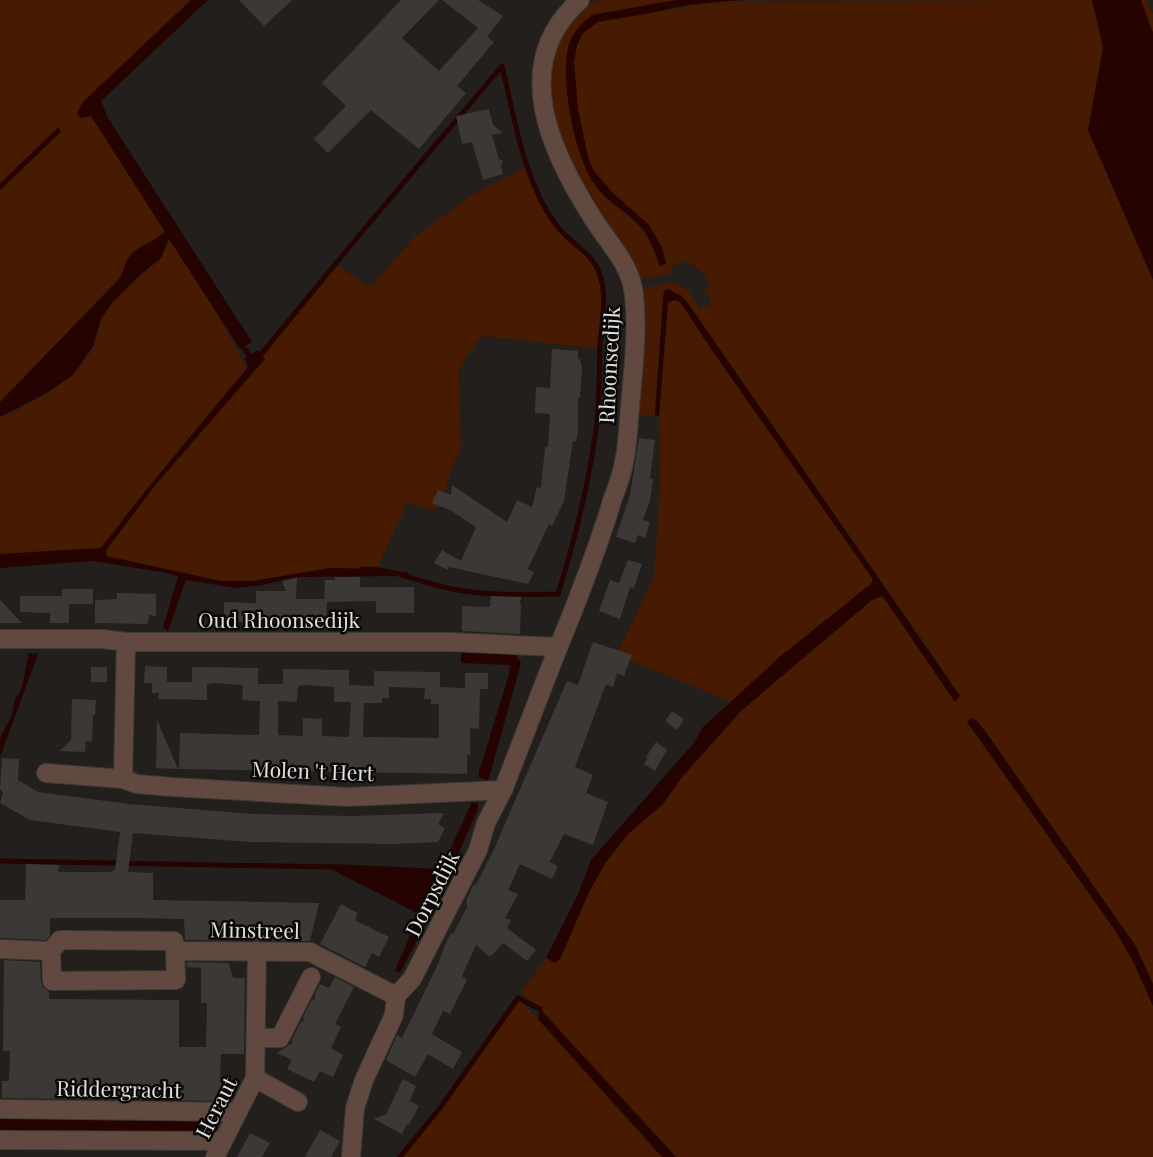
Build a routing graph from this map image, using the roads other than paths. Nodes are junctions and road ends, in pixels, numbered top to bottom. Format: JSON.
{"nodes":[{"id":1,"x":580,"y":0,"type":"edge"},
{"id":2,"x":0,"y":639,"type":"edge"},
{"id":3,"x":126,"y":642,"type":"junction"},
{"id":4,"x":558,"y":647,"type":"junction"},
{"id":5,"x":46,"y":773,"type":"dead end"},
{"id":6,"x":123,"y":779,"type":"junction"},
{"id":7,"x":503,"y":790,"type":"junction"},
{"id":8,"x":0,"y":950,"type":"edge"},
{"id":9,"x":51,"y":951,"type":"junction"},
{"id":10,"x":175,"y":951,"type":"junction"},
{"id":11,"x":257,"y":951,"type":"junction"},
{"id":12,"x":311,"y":977,"type":"dead end"},
{"id":13,"x":396,"y":996,"type":"junction"},
{"id":14,"x":257,"y":1038,"type":"junction"},
{"id":15,"x":255,"y":1078,"type":"junction"},
{"id":16,"x":298,"y":1102,"type":"dead end"},
{"id":17,"x":0,"y":1109,"type":"edge"},
{"id":18,"x":237,"y":1112,"type":"junction"},
{"id":19,"x":0,"y":1140,"type":"edge"},
{"id":20,"x":219,"y":1149,"type":"edge"},
{"id":21,"x":351,"y":1157,"type":"edge"}],
"edges":[{"from":1,"to":4,"type":"street","name":"Rhoonsedijk"},
{"from":2,"to":3,"type":"street","name":"Oud Rhoonsedijk"},
{"from":3,"to":4,"type":"street","name":"Oud Rhoonsedijk"},
{"from":3,"to":6,"type":"street"},
{"from":4,"to":7,"type":"street","name":"Dorpsdijk"},
{"from":5,"to":6,"type":"street","name":"Molen 't Hert"},
{"from":6,"to":7,"type":"street","name":"Molen 't Hert"},
{"from":7,"to":13,"type":"street","name":"Dorpsdijk"},
{"from":8,"to":9,"type":"street","name":"Minstreel"},
{"from":9,"to":10,"type":"street","name":"Minstreel"},
{"from":9,"to":10,"type":"street"},
{"from":10,"to":11,"type":"street","name":"Minstreel"},
{"from":11,"to":13,"type":"street","name":"Minstreel"},
{"from":11,"to":14,"type":"street","name":"Heraut"},
{"from":12,"to":14,"type":"street"},
{"from":13,"to":21,"type":"street","name":"Dorpsdijk"},
{"from":14,"to":15,"type":"street","name":"Heraut"},
{"from":15,"to":16,"type":"street","name":"Heraut"},
{"from":15,"to":18,"type":"street","name":"Heraut"},
{"from":17,"to":18,"type":"street","name":"Riddergracht"},
{"from":18,"to":20,"type":"street","name":"Heraut"},
{"from":19,"to":20,"type":"street"}]}
